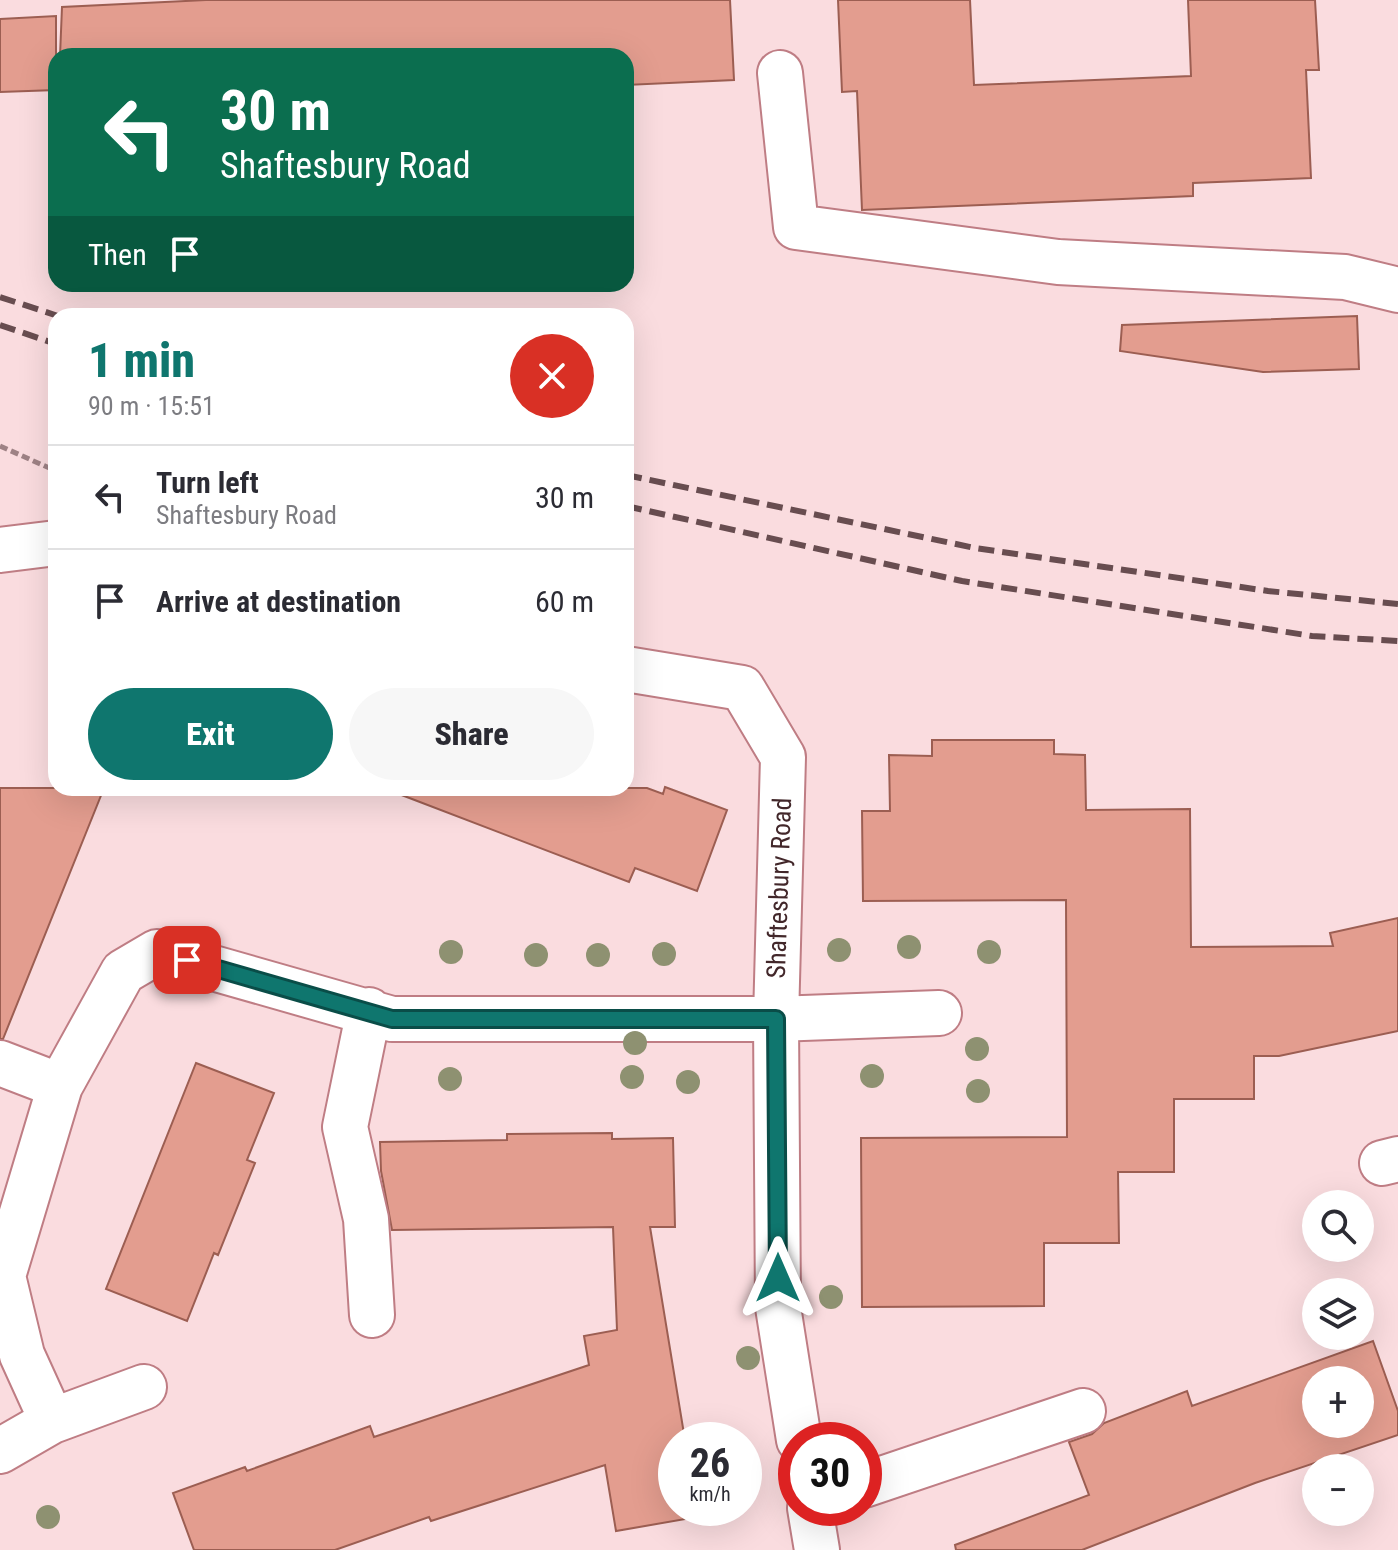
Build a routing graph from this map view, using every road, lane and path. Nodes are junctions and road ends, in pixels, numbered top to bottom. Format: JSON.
{"nodes":[{"id":1,"x":780,"y":73,"type":"dead end"},
{"id":2,"x":1398,"y":290,"type":"edge"},
{"id":3,"x":0,"y":446,"type":"edge"},
{"id":4,"x":48,"y":467,"type":"edge"},
{"id":5,"x":48,"y":544,"type":"edge"},
{"id":6,"x":0,"y":550,"type":"edge"},
{"id":7,"x":634,"y":670,"type":"edge"},
{"id":8,"x":369,"y":1010,"type":"junction"},
{"id":9,"x":939,"y":1013,"type":"dead end"},
{"id":10,"x":776,"y":1019,"type":"junction"},
{"id":11,"x":0,"y":1063,"type":"edge"},
{"id":12,"x":60,"y":1086,"type":"junction"},
{"id":13,"x":372,"y":1315,"type":"dead end"},
{"id":14,"x":6,"y":1319,"type":"edge"},
{"id":15,"x":144,"y":1387,"type":"dead end"},
{"id":16,"x":1083,"y":1411,"type":"dead end"},
{"id":17,"x":52,"y":1421,"type":"junction"},
{"id":18,"x":796,"y":1422,"type":"edge"},
{"id":19,"x":0,"y":1451,"type":"edge"},
{"id":20,"x":882,"y":1479,"type":"edge"},
{"id":21,"x":813,"y":1526,"type":"edge"},
{"id":22,"x":817,"y":1550,"type":"edge"}],
"edges":[{"from":1,"to":2,"type":"street"},
{"from":3,"to":4,"type":"path"},
{"from":5,"to":6,"type":"street"},
{"from":7,"to":10,"type":"street","name":"Shaftesbury Road"},
{"from":8,"to":10,"type":"street"},
{"from":8,"to":12,"type":"street"},
{"from":8,"to":13,"type":"street"},
{"from":9,"to":10,"type":"street"},
{"from":10,"to":18,"type":"street","name":"Shaftesbury Road"},
{"from":11,"to":12,"type":"street"},
{"from":12,"to":14,"type":"street"},
{"from":14,"to":17,"type":"street"},
{"from":15,"to":17,"type":"street"},
{"from":16,"to":20,"type":"street"},
{"from":17,"to":19,"type":"street"},
{"from":21,"to":22,"type":"street"}]}
